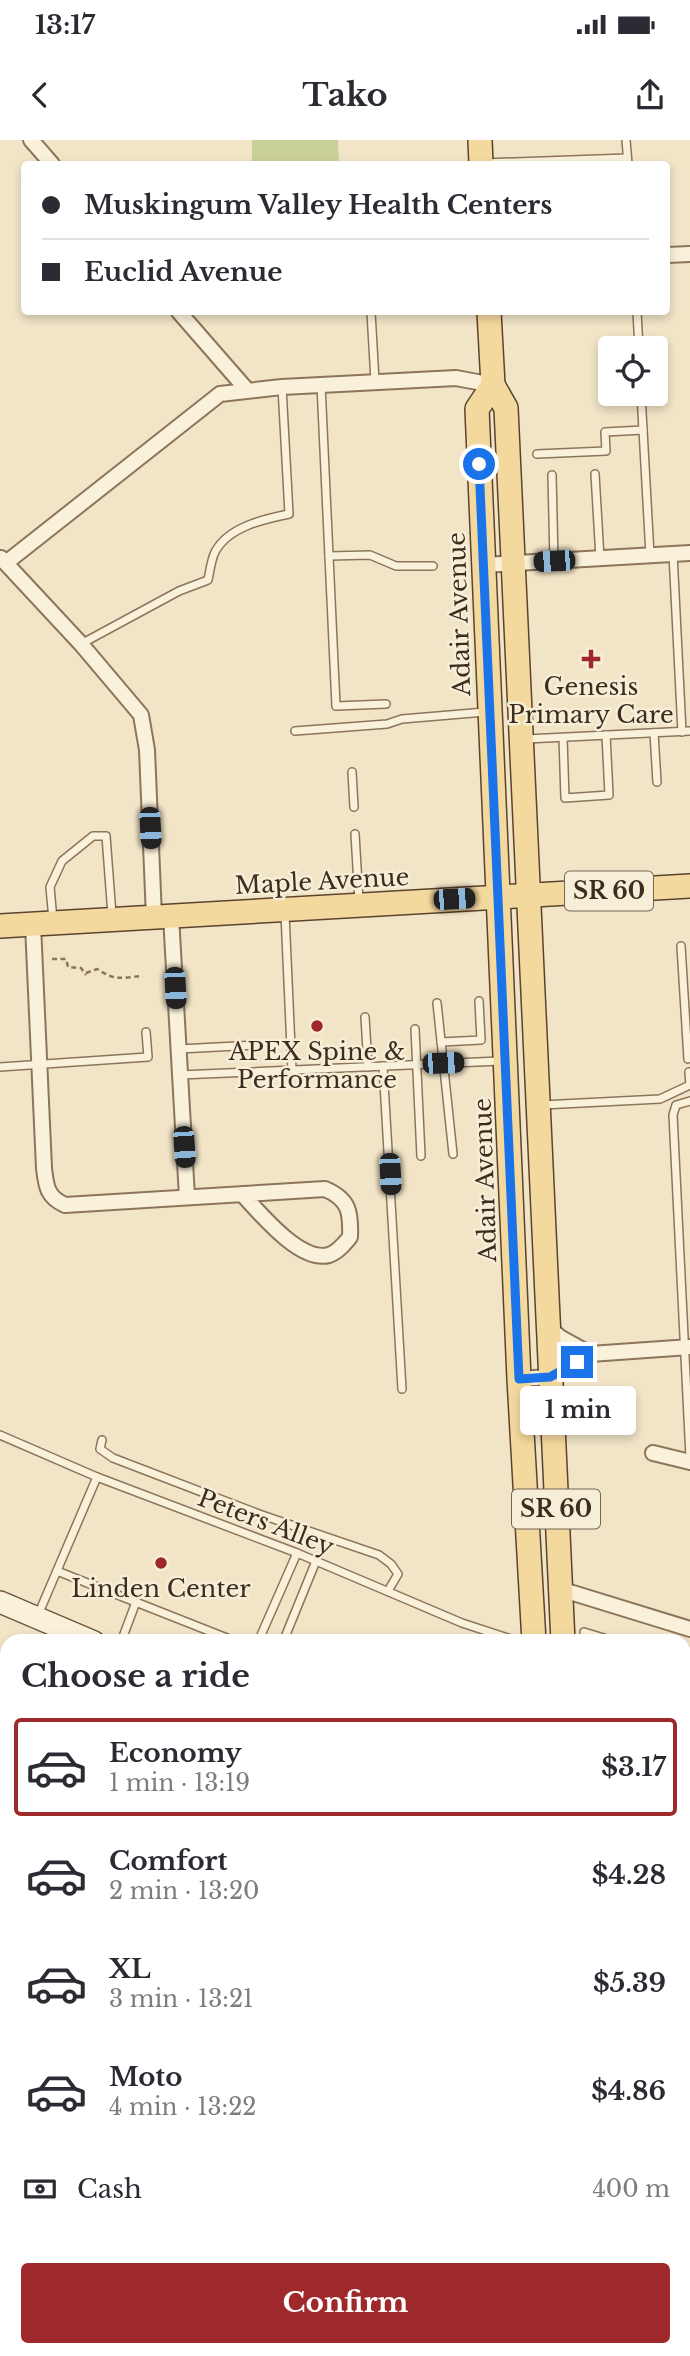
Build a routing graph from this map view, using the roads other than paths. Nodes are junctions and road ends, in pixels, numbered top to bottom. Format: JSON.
{"nodes":[{"id":1,"x":30,"y":140,"type":"edge"},
{"id":2,"x":480,"y":140,"type":"edge"},
{"id":3,"x":626,"y":140,"type":"edge"},
{"id":4,"x":49,"y":161,"type":"edge"},
{"id":5,"x":481,"y":161,"type":"edge"},
{"id":6,"x":628,"y":161,"type":"edge"},
{"id":7,"x":690,"y":254,"type":"edge"},
{"id":8,"x":670,"y":255,"type":"edge"},
{"id":9,"x":182,"y":315,"type":"edge"},
{"id":10,"x":371,"y":315,"type":"edge"},
{"id":11,"x":489,"y":315,"type":"edge"},
{"id":12,"x":637,"y":315,"type":"edge"},
{"id":13,"x":638,"y":336,"type":"edge"},
{"id":14,"x":375,"y":381,"type":"junction"},
{"id":15,"x":321,"y":384,"type":"junction"},
{"id":16,"x":492,"y":386,"type":"junction"},
{"id":17,"x":282,"y":387,"type":"junction"},
{"id":18,"x":247,"y":390,"type":"junction"},
{"id":19,"x":642,"y":406,"type":"edge"},
{"id":20,"x":643,"y":430,"type":"junction"},
{"id":21,"x":537,"y":454,"type":"dead end"},
{"id":22,"x":596,"y":474,"type":"dead end"},
{"id":23,"x":552,"y":475,"type":"dead end"},
{"id":24,"x":690,"y":553,"type":"edge"},
{"id":25,"x":673,"y":554,"type":"junction"},
{"id":26,"x":650,"y":555,"type":"junction"},
{"id":27,"x":330,"y":556,"type":"junction"},
{"id":28,"x":600,"y":558,"type":"junction"},
{"id":29,"x":4,"y":559,"type":"edge"},
{"id":30,"x":554,"y":561,"type":"junction"},
{"id":31,"x":514,"y":564,"type":"junction"},
{"id":32,"x":484,"y":565,"type":"junction"},
{"id":33,"x":433,"y":566,"type":"dead end"},
{"id":34,"x":81,"y":644,"type":"junction"},
{"id":35,"x":386,"y":704,"type":"dead end"},
{"id":36,"x":490,"y":711,"type":"junction"},
{"id":37,"x":295,"y":731,"type":"dead end"},
{"id":38,"x":686,"y":731,"type":"edge"},
{"id":39,"x":654,"y":733,"type":"junction"},
{"id":40,"x":606,"y":735,"type":"junction"},
{"id":41,"x":563,"y":738,"type":"junction"},
{"id":42,"x":521,"y":739,"type":"junction"},
{"id":43,"x":352,"y":772,"type":"dead end"},
{"id":44,"x":657,"y":782,"type":"dead end"},
{"id":45,"x":354,"y":807,"type":"dead end"},
{"id":46,"x":355,"y":834,"type":"dead end"},
{"id":47,"x":690,"y":886,"type":"edge"},
{"id":48,"x":528,"y":896,"type":"junction"},
{"id":49,"x":498,"y":897,"type":"junction"},
{"id":50,"x":359,"y":905,"type":"junction"},
{"id":51,"x":285,"y":910,"type":"junction"},
{"id":52,"x":163,"y":916,"type":"junction"},
{"id":53,"x":113,"y":919,"type":"junction"},
{"id":54,"x":43,"y":924,"type":"junction"},
{"id":55,"x":0,"y":926,"type":"edge"},
{"id":56,"x":681,"y":946,"type":"dead end"},
{"id":57,"x":479,"y":1002,"type":"dead end"},
{"id":58,"x":437,"y":1003,"type":"dead end"},
{"id":59,"x":365,"y":1017,"type":"dead end"},
{"id":60,"x":415,"y":1029,"type":"dead end"},
{"id":61,"x":146,"y":1032,"type":"dead end"},
{"id":62,"x":441,"y":1042,"type":"junction"},
{"id":63,"x":257,"y":1045,"type":"dead end"},
{"id":64,"x":178,"y":1049,"type":"junction"},
{"id":65,"x":688,"y":1059,"type":"edge"},
{"id":66,"x":506,"y":1061,"type":"junction"},
{"id":67,"x":443,"y":1063,"type":"junction"},
{"id":68,"x":40,"y":1064,"type":"junction"},
{"id":69,"x":416,"y":1065,"type":"junction"},
{"id":70,"x":383,"y":1066,"type":"junction"},
{"id":71,"x":0,"y":1067,"type":"edge"},
{"id":72,"x":368,"y":1067,"type":"junction"},
{"id":73,"x":292,"y":1070,"type":"junction"},
{"id":74,"x":689,"y":1072,"type":"edge"},
{"id":75,"x":179,"y":1075,"type":"junction"},
{"id":76,"x":690,"y":1101,"type":"edge"},
{"id":77,"x":538,"y":1105,"type":"junction"},
{"id":78,"x":453,"y":1154,"type":"dead end"},
{"id":79,"x":421,"y":1156,"type":"dead end"},
{"id":80,"x":242,"y":1194,"type":"junction"},
{"id":81,"x":187,"y":1197,"type":"junction"},
{"id":82,"x":548,"y":1327,"type":"junction"},
{"id":83,"x":688,"y":1348,"type":"edge"},
{"id":84,"x":590,"y":1354,"type":"junction"},
{"id":85,"x":550,"y":1377,"type":"junction"},
{"id":86,"x":519,"y":1379,"type":"junction"},
{"id":87,"x":402,"y":1389,"type":"dead end"},
{"id":88,"x":0,"y":1435,"type":"edge"},
{"id":89,"x":102,"y":1440,"type":"dead end"},
{"id":90,"x":653,"y":1453,"type":"dead end"},
{"id":91,"x":690,"y":1460,"type":"edge"},
{"id":92,"x":97,"y":1477,"type":"junction"},
{"id":93,"x":297,"y":1553,"type":"junction"},
{"id":94,"x":316,"y":1561,"type":"junction"},
{"id":95,"x":57,"y":1571,"type":"junction"},
{"id":96,"x":560,"y":1589,"type":"junction"},
{"id":97,"x":388,"y":1591,"type":"junction"},
{"id":98,"x":0,"y":1602,"type":"edge"},
{"id":99,"x":136,"y":1602,"type":"junction"},
{"id":100,"x":37,"y":1618,"type":"junction"},
{"id":101,"x":690,"y":1629,"type":"edge"},
{"id":102,"x":584,"y":1632,"type":"dead end"},
{"id":103,"x":75,"y":1634,"type":"edge"},
{"id":104,"x":124,"y":1634,"type":"edge"},
{"id":105,"x":217,"y":1634,"type":"edge"},
{"id":106,"x":262,"y":1634,"type":"edge"},
{"id":107,"x":286,"y":1634,"type":"edge"},
{"id":108,"x":496,"y":1634,"type":"edge"},
{"id":109,"x":534,"y":1634,"type":"edge"},
{"id":110,"x":563,"y":1634,"type":"edge"},
{"id":111,"x":591,"y":1634,"type":"edge"}],
"edges":[{"from":1,"to":4,"type":"street"},
{"from":2,"to":5,"type":"main road"},
{"from":3,"to":6,"type":"lane"},
{"from":7,"to":8,"type":"street"},
{"from":9,"to":18,"type":"street"},
{"from":10,"to":14,"type":"lane"},
{"from":11,"to":16,"type":"main road","name":"Adair Avenue","number":"SR 60"},
{"from":12,"to":13,"type":"lane"},
{"from":14,"to":15,"type":"street"},
{"from":14,"to":16,"type":"street"},
{"from":15,"to":17,"type":"street"},
{"from":15,"to":27,"type":"lane"},
{"from":16,"to":31,"type":"main road","name":"Adair Avenue"},
{"from":16,"to":32,"type":"main road","name":"Adair Avenue","number":"SR 60"},
{"from":17,"to":18,"type":"street"},
{"from":17,"to":34,"type":"lane"},
{"from":18,"to":29,"type":"street"},
{"from":19,"to":20,"type":"lane"},
{"from":20,"to":21,"type":"lane"},
{"from":20,"to":26,"type":"lane"},
{"from":22,"to":28,"type":"lane"},
{"from":23,"to":30,"type":"lane"},
{"from":24,"to":25,"type":"street"},
{"from":25,"to":26,"type":"street"},
{"from":25,"to":38,"type":"lane"},
{"from":26,"to":28,"type":"street"},
{"from":27,"to":33,"type":"lane"},
{"from":27,"to":35,"type":"lane"},
{"from":28,"to":30,"type":"street"},
{"from":29,"to":34,"type":"street"},
{"from":30,"to":31,"type":"street"},
{"from":31,"to":32,"type":"street"},
{"from":31,"to":42,"type":"main road","name":"Adair Avenue"},
{"from":32,"to":36,"type":"main road","name":"Adair Avenue","number":"SR 60"},
{"from":34,"to":52,"type":"street"},
{"from":36,"to":37,"type":"lane"},
{"from":36,"to":49,"type":"main road","name":"Adair Avenue","number":"SR 60"},
{"from":38,"to":39,"type":"lane"},
{"from":39,"to":40,"type":"lane"},
{"from":39,"to":44,"type":"lane"},
{"from":40,"to":41,"type":"lane"},
{"from":40,"to":41,"type":"lane"},
{"from":41,"to":42,"type":"lane"},
{"from":42,"to":48,"type":"main road","name":"Adair Avenue"},
{"from":43,"to":45,"type":"lane"},
{"from":46,"to":50,"type":"lane"},
{"from":47,"to":48,"type":"main road","name":"Maple Avenue","number":"SR 60"},
{"from":48,"to":49,"type":"main road","name":"Maple Avenue"},
{"from":48,"to":77,"type":"main road","name":"Adair Avenue","number":"SR 60"},
{"from":49,"to":50,"type":"main road","name":"Maple Avenue"},
{"from":49,"to":66,"type":"main road","name":"Adair Avenue","number":"SR 60"},
{"from":50,"to":51,"type":"main road","name":"Maple Avenue"},
{"from":51,"to":52,"type":"main road","name":"Maple Avenue"},
{"from":51,"to":73,"type":"lane"},
{"from":52,"to":53,"type":"main road","name":"Maple Avenue"},
{"from":52,"to":64,"type":"street"},
{"from":53,"to":54,"type":"main road","name":"Maple Avenue"},
{"from":53,"to":54,"type":"lane"},
{"from":54,"to":55,"type":"main road","name":"Maple Avenue"},
{"from":54,"to":68,"type":"street"},
{"from":56,"to":65,"type":"lane"},
{"from":57,"to":62,"type":"lane"},
{"from":58,"to":62,"type":"lane"},
{"from":59,"to":72,"type":"lane"},
{"from":60,"to":69,"type":"lane"},
{"from":61,"to":68,"type":"lane"},
{"from":62,"to":67,"type":"lane"},
{"from":63,"to":64,"type":"lane"},
{"from":64,"to":75,"type":"street"},
{"from":66,"to":67,"type":"lane"},
{"from":66,"to":86,"type":"main road","name":"Adair Avenue","number":"SR 60"},
{"from":67,"to":69,"type":"lane"},
{"from":67,"to":78,"type":"lane"},
{"from":68,"to":71,"type":"lane"},
{"from":68,"to":81,"type":"street"},
{"from":69,"to":70,"type":"lane"},
{"from":69,"to":79,"type":"lane"},
{"from":70,"to":72,"type":"lane"},
{"from":70,"to":87,"type":"lane"},
{"from":72,"to":73,"type":"lane"},
{"from":73,"to":75,"type":"lane"},
{"from":74,"to":77,"type":"lane"},
{"from":75,"to":81,"type":"street"},
{"from":76,"to":83,"type":"lane"},
{"from":77,"to":82,"type":"main road","name":"Adair Avenue","number":"SR 60"},
{"from":80,"to":80,"type":"street"},
{"from":80,"to":81,"type":"street"},
{"from":82,"to":84,"type":"street"},
{"from":82,"to":85,"type":"main road","name":"Adair Avenue","number":"SR 60"},
{"from":83,"to":84,"type":"street"},
{"from":83,"to":91,"type":"lane"},
{"from":84,"to":85,"type":"street"},
{"from":85,"to":86,"type":"street"},
{"from":85,"to":96,"type":"main road","name":"Adair Avenue","number":"SR 60"},
{"from":86,"to":109,"type":"main road","name":"Adair Avenue","number":"SR 60"},
{"from":88,"to":92,"type":"lane","name":"Peters Alley"},
{"from":89,"to":97,"type":"lane"},
{"from":90,"to":91,"type":"street"},
{"from":92,"to":93,"type":"lane","name":"Peters Alley"},
{"from":92,"to":95,"type":"lane"},
{"from":93,"to":94,"type":"lane","name":"Peters Alley"},
{"from":93,"to":106,"type":"lane"},
{"from":94,"to":97,"type":"lane","name":"Peters Alley"},
{"from":94,"to":107,"type":"lane"},
{"from":95,"to":99,"type":"lane"},
{"from":95,"to":100,"type":"lane"},
{"from":96,"to":101,"type":"street"},
{"from":96,"to":110,"type":"main road","name":"Adair Avenue","number":"SR 60"},
{"from":97,"to":108,"type":"lane","name":"Peters Alley"},
{"from":98,"to":100,"type":"main road"},
{"from":99,"to":104,"type":"lane"},
{"from":99,"to":105,"type":"lane"},
{"from":100,"to":103,"type":"main road"},
{"from":102,"to":111,"type":"lane"}]}
